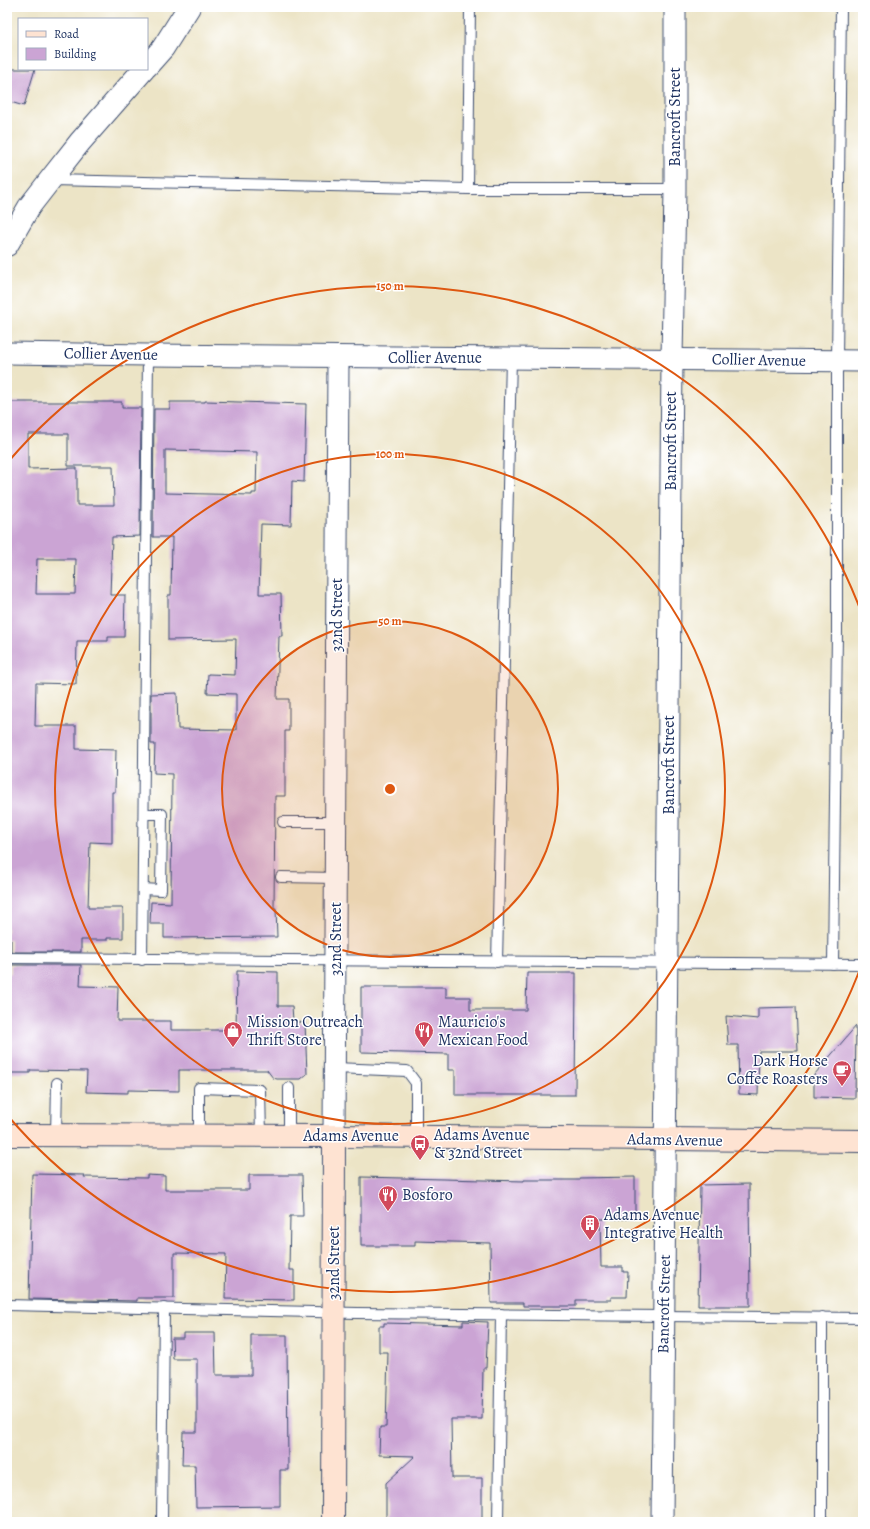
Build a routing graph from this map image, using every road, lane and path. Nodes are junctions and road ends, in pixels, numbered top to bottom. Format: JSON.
{"nodes":[{"id":1,"x":189,"y":7,"type":"edge"},
{"id":2,"x":470,"y":7,"type":"edge"},
{"id":3,"x":675,"y":7,"type":"edge"},
{"id":4,"x":841,"y":7,"type":"edge"},
{"id":5,"x":148,"y":65,"type":"edge"},
{"id":6,"x":143,"y":70,"type":"edge"},
{"id":7,"x":50,"y":180,"type":"junction"},
{"id":8,"x":468,"y":189,"type":"junction"},
{"id":9,"x":675,"y":189,"type":"junction"},
{"id":10,"x":7,"y":245,"type":"edge"},
{"id":11,"x":7,"y":353,"type":"edge"},
{"id":12,"x":148,"y":355,"type":"junction"},
{"id":13,"x":338,"y":357,"type":"junction"},
{"id":14,"x":511,"y":358,"type":"junction"},
{"id":15,"x":672,"y":359,"type":"junction"},
{"id":16,"x":837,"y":361,"type":"junction"},
{"id":17,"x":863,"y":361,"type":"edge"},
{"id":18,"x":144,"y":814,"type":"junction"},
{"id":19,"x":283,"y":822,"type":"dead end"},
{"id":20,"x":337,"y":822,"type":"junction"},
{"id":21,"x":281,"y":877,"type":"dead end"},
{"id":22,"x":336,"y":878,"type":"junction"},
{"id":23,"x":143,"y":889,"type":"junction"},
{"id":24,"x":7,"y":958,"type":"edge"},
{"id":25,"x":142,"y":960,"type":"junction"},
{"id":26,"x":336,"y":960,"type":"junction"},
{"id":27,"x":497,"y":962,"type":"junction"},
{"id":28,"x":668,"y":963,"type":"junction"},
{"id":29,"x":833,"y":964,"type":"junction"},
{"id":30,"x":863,"y":964,"type":"edge"},
{"id":31,"x":335,"y":1068,"type":"junction"},
{"id":32,"x":57,"y":1082,"type":"dead end"},
{"id":33,"x":289,"y":1088,"type":"dead end"},
{"id":34,"x":7,"y":1135,"type":"edge"},
{"id":35,"x":56,"y":1135,"type":"junction"},
{"id":36,"x":198,"y":1135,"type":"junction"},
{"id":37,"x":261,"y":1136,"type":"junction"},
{"id":38,"x":289,"y":1136,"type":"junction"},
{"id":39,"x":334,"y":1136,"type":"junction"},
{"id":40,"x":416,"y":1137,"type":"junction"},
{"id":41,"x":666,"y":1140,"type":"junction"},
{"id":42,"x":863,"y":1141,"type":"edge"},
{"id":43,"x":7,"y":1305,"type":"edge"},
{"id":44,"x":164,"y":1308,"type":"junction"},
{"id":45,"x":334,"y":1312,"type":"junction"},
{"id":46,"x":500,"y":1314,"type":"junction"},
{"id":47,"x":663,"y":1316,"type":"junction"},
{"id":48,"x":822,"y":1317,"type":"junction"},
{"id":49,"x":863,"y":1318,"type":"edge"},
{"id":50,"x":162,"y":1522,"type":"edge"},
{"id":51,"x":333,"y":1522,"type":"edge"},
{"id":52,"x":498,"y":1522,"type":"edge"},
{"id":53,"x":662,"y":1522,"type":"edge"},
{"id":54,"x":822,"y":1522,"type":"edge"}],
"edges":[{"from":1,"to":5,"type":"street"},
{"from":2,"to":8,"type":"lane"},
{"from":3,"to":9,"type":"street","name":"Bancroft Street"},
{"from":4,"to":16,"type":"lane"},
{"from":6,"to":7,"type":"street"},
{"from":7,"to":8,"type":"lane"},
{"from":7,"to":10,"type":"street"},
{"from":8,"to":9,"type":"lane"},
{"from":9,"to":15,"type":"street","name":"Bancroft Street"},
{"from":11,"to":12,"type":"street","name":"Collier Avenue"},
{"from":12,"to":13,"type":"street","name":"Collier Avenue"},
{"from":12,"to":18,"type":"lane"},
{"from":13,"to":14,"type":"street","name":"Collier Avenue"},
{"from":13,"to":20,"type":"street","name":"32nd Street"},
{"from":14,"to":15,"type":"street","name":"Collier Avenue"},
{"from":14,"to":27,"type":"lane"},
{"from":15,"to":16,"type":"street","name":"Collier Avenue"},
{"from":15,"to":28,"type":"street","name":"Bancroft Street"},
{"from":16,"to":17,"type":"street","name":"Collier Avenue"},
{"from":16,"to":29,"type":"lane"},
{"from":18,"to":23,"type":"lane"},
{"from":18,"to":23,"type":"lane"},
{"from":19,"to":20,"type":"lane"},
{"from":20,"to":22,"type":"street","name":"32nd Street"},
{"from":21,"to":22,"type":"lane"},
{"from":22,"to":26,"type":"street","name":"32nd Street"},
{"from":23,"to":25,"type":"lane"},
{"from":24,"to":25,"type":"lane"},
{"from":25,"to":26,"type":"lane"},
{"from":26,"to":27,"type":"lane"},
{"from":26,"to":31,"type":"street","name":"32nd Street"},
{"from":27,"to":28,"type":"lane"},
{"from":28,"to":29,"type":"lane"},
{"from":28,"to":41,"type":"street","name":"Bancroft Street"},
{"from":29,"to":30,"type":"lane"},
{"from":31,"to":39,"type":"street","name":"32nd Street"},
{"from":31,"to":40,"type":"lane"},
{"from":32,"to":35,"type":"lane"},
{"from":33,"to":38,"type":"lane"},
{"from":34,"to":35,"type":"main road","name":"Adams Avenue"},
{"from":35,"to":36,"type":"main road","name":"Adams Avenue"},
{"from":36,"to":37,"type":"main road","name":"Adams Avenue"},
{"from":36,"to":37,"type":"lane"},
{"from":37,"to":38,"type":"main road","name":"Adams Avenue"},
{"from":38,"to":39,"type":"main road","name":"Adams Avenue"},
{"from":39,"to":40,"type":"main road","name":"Adams Avenue"},
{"from":39,"to":45,"type":"main road","name":"32nd Street"},
{"from":40,"to":41,"type":"main road","name":"Adams Avenue"},
{"from":41,"to":42,"type":"main road","name":"Adams Avenue"},
{"from":41,"to":47,"type":"street","name":"Bancroft Street"},
{"from":43,"to":44,"type":"lane"},
{"from":44,"to":45,"type":"lane"},
{"from":44,"to":50,"type":"lane"},
{"from":45,"to":46,"type":"lane"},
{"from":45,"to":51,"type":"main road","name":"32nd Street"},
{"from":46,"to":47,"type":"lane"},
{"from":46,"to":52,"type":"lane"},
{"from":47,"to":48,"type":"lane"},
{"from":47,"to":53,"type":"street","name":"Bancroft Street"},
{"from":48,"to":49,"type":"lane"},
{"from":48,"to":54,"type":"lane"}]}
